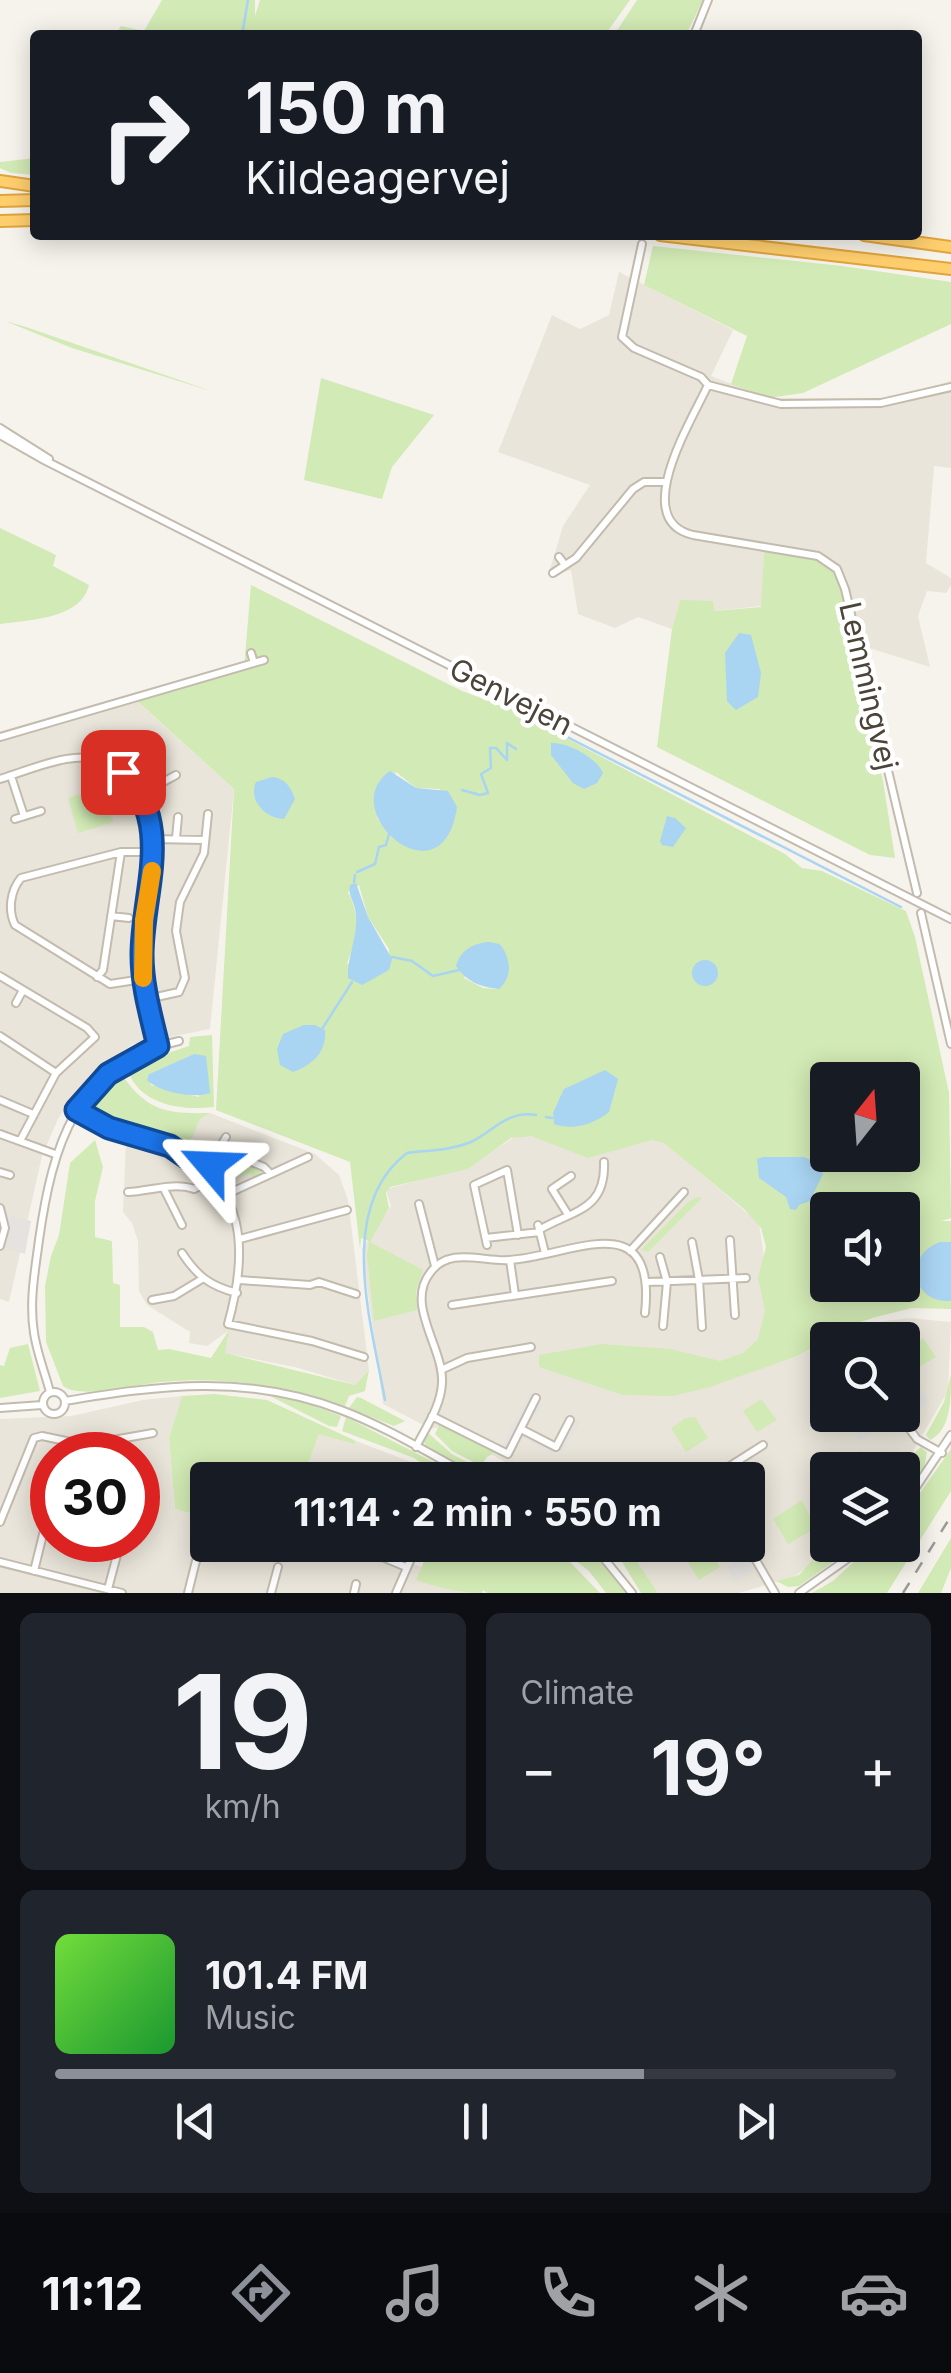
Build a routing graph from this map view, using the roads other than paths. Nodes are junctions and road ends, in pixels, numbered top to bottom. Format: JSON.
{"nodes":[{"id":1,"x":708,"y":0,"type":"edge"},
{"id":2,"x":696,"y":30,"type":"edge"},
{"id":3,"x":0,"y":181,"type":"edge"},
{"id":4,"x":30,"y":185,"type":"edge"},
{"id":5,"x":30,"y":200,"type":"edge"},
{"id":6,"x":0,"y":201,"type":"edge"},
{"id":7,"x":30,"y":220,"type":"edge"},
{"id":8,"x":0,"y":221,"type":"edge"},
{"id":9,"x":703,"y":240,"type":"edge"},
{"id":10,"x":900,"y":240,"type":"edge"},
{"id":11,"x":642,"y":244,"type":"dead end"},
{"id":12,"x":951,"y":247,"type":"edge"},
{"id":13,"x":951,"y":269,"type":"edge"},
{"id":14,"x":708,"y":385,"type":"junction"},
{"id":15,"x":951,"y":387,"type":"edge"},
{"id":16,"x":0,"y":432,"type":"edge"},
{"id":17,"x":665,"y":482,"type":"junction"},
{"id":18,"x":559,"y":557,"type":"dead end"},
{"id":19,"x":565,"y":566,"type":"junction"},
{"id":20,"x":553,"y":573,"type":"dead end"},
{"id":21,"x":251,"y":653,"type":"dead end"},
{"id":22,"x":264,"y":660,"type":"dead end"},
{"id":23,"x":254,"y":663,"type":"junction"},
{"id":24,"x":0,"y":737,"type":"edge"},
{"id":25,"x":121,"y":737,"type":"dead end"},
{"id":26,"x":110,"y":763,"type":"junction"},
{"id":27,"x":176,"y":774,"type":"dead end"},
{"id":28,"x":11,"y":776,"type":"junction"},
{"id":29,"x":0,"y":779,"type":"edge"},
{"id":30,"x":141,"y":794,"type":"junction"},
{"id":31,"x":42,"y":811,"type":"dead end"},
{"id":32,"x":208,"y":814,"type":"dead end"},
{"id":33,"x":178,"y":816,"type":"dead end"},
{"id":34,"x":176,"y":838,"type":"junction"},
{"id":35,"x":152,"y":840,"type":"junction"},
{"id":36,"x":205,"y":840,"type":"junction"},
{"id":37,"x":121,"y":852,"type":"junction"},
{"id":38,"x":153,"y":852,"type":"junction"},
{"id":39,"x":916,"y":894,"type":"dead end"},
{"id":40,"x":921,"y":913,"type":"dead end"},
{"id":41,"x":111,"y":916,"type":"junction"},
{"id":42,"x":129,"y":918,"type":"dead end"},
{"id":43,"x":951,"y":920,"type":"edge"},
{"id":44,"x":0,"y":976,"type":"edge"},
{"id":45,"x":97,"y":977,"type":"junction"},
{"id":46,"x":143,"y":979,"type":"junction"},
{"id":47,"x":24,"y":990,"type":"junction"},
{"id":48,"x":147,"y":999,"type":"junction"},
{"id":49,"x":16,"y":1002,"type":"dead end"},
{"id":50,"x":0,"y":1036,"type":"edge"},
{"id":51,"x":179,"y":1041,"type":"dead end"},
{"id":52,"x":951,"y":1044,"type":"edge"},
{"id":53,"x":158,"y":1046,"type":"junction"},
{"id":54,"x":56,"y":1073,"type":"junction"},
{"id":55,"x":0,"y":1100,"type":"edge"},
{"id":56,"x":76,"y":1110,"type":"junction"},
{"id":57,"x":33,"y":1114,"type":"junction"},
{"id":58,"x":0,"y":1134,"type":"edge"},
{"id":59,"x":226,"y":1137,"type":"dead end"},
{"id":60,"x":20,"y":1141,"type":"junction"},
{"id":61,"x":220,"y":1149,"type":"junction"},
{"id":62,"x":55,"y":1154,"type":"junction"},
{"id":63,"x":308,"y":1157,"type":"dead end"},
{"id":64,"x":604,"y":1162,"type":"dead end"},
{"id":65,"x":205,"y":1170,"type":"junction"},
{"id":66,"x":0,"y":1172,"type":"edge"},
{"id":67,"x":270,"y":1173,"type":"junction"},
{"id":68,"x":10,"y":1175,"type":"dead end"},
{"id":69,"x":571,"y":1176,"type":"dead end"},
{"id":70,"x":213,"y":1179,"type":"junction"},
{"id":71,"x":164,"y":1189,"type":"junction"},
{"id":72,"x":128,"y":1192,"type":"dead end"},
{"id":73,"x":684,"y":1192,"type":"dead end"},
{"id":74,"x":225,"y":1195,"type":"junction"},
{"id":75,"x":419,"y":1204,"type":"dead end"},
{"id":76,"x":0,"y":1208,"type":"edge"},
{"id":77,"x":347,"y":1210,"type":"dead end"},
{"id":78,"x":567,"y":1214,"type":"junction"},
{"id":79,"x":182,"y":1226,"type":"dead end"},
{"id":80,"x":539,"y":1229,"type":"junction"},
{"id":81,"x":2,"y":1235,"type":"edge"},
{"id":82,"x":518,"y":1235,"type":"junction"},
{"id":83,"x":240,"y":1239,"type":"junction"},
{"id":84,"x":730,"y":1240,"type":"dead end"},
{"id":85,"x":692,"y":1242,"type":"dead end"},
{"id":86,"x":0,"y":1246,"type":"edge"},
{"id":87,"x":630,"y":1251,"type":"junction"},
{"id":88,"x":182,"y":1253,"type":"dead end"},
{"id":89,"x":545,"y":1253,"type":"junction"},
{"id":90,"x":660,"y":1257,"type":"dead end"},
{"id":91,"x":510,"y":1260,"type":"junction"},
{"id":92,"x":436,"y":1266,"type":"junction"},
{"id":93,"x":746,"y":1278,"type":"dead end"},
{"id":94,"x":202,"y":1279,"type":"junction"},
{"id":95,"x":735,"y":1279,"type":"junction"},
{"id":96,"x":240,"y":1280,"type":"junction"},
{"id":97,"x":699,"y":1280,"type":"junction"},
{"id":98,"x":612,"y":1281,"type":"dead end"},
{"id":99,"x":648,"y":1282,"type":"junction"},
{"id":100,"x":667,"y":1282,"type":"junction"},
{"id":101,"x":236,"y":1293,"type":"junction"},
{"id":102,"x":356,"y":1294,"type":"dead end"},
{"id":103,"x":515,"y":1295,"type":"junction"},
{"id":104,"x":152,"y":1300,"type":"dead end"},
{"id":105,"x":452,"y":1306,"type":"dead end"},
{"id":106,"x":645,"y":1313,"type":"dead end"},
{"id":107,"x":735,"y":1315,"type":"dead end"},
{"id":108,"x":663,"y":1326,"type":"dead end"},
{"id":109,"x":702,"y":1327,"type":"dead end"},
{"id":110,"x":530,"y":1346,"type":"dead end"},
{"id":111,"x":364,"y":1357,"type":"dead end"},
{"id":112,"x":441,"y":1370,"type":"junction"},
{"id":113,"x":50,"y":1392,"type":"junction"},
{"id":114,"x":536,"y":1398,"type":"dead end"},
{"id":115,"x":65,"y":1401,"type":"junction"},
{"id":116,"x":42,"y":1405,"type":"junction"},
{"id":117,"x":0,"y":1408,"type":"edge"},
{"id":118,"x":432,"y":1416,"type":"junction"},
{"id":119,"x":570,"y":1420,"type":"dead end"},
{"id":120,"x":520,"y":1429,"type":"junction"},
{"id":121,"x":910,"y":1432,"type":"edge"},
{"id":122,"x":951,"y":1434,"type":"edge"},
{"id":123,"x":763,"y":1445,"type":"dead end"},
{"id":124,"x":416,"y":1447,"type":"junction"},
{"id":125,"x":30,"y":1448,"type":"edge"},
{"id":126,"x":942,"y":1453,"type":"junction"},
{"id":127,"x":445,"y":1462,"type":"edge"},
{"id":128,"x":736,"y":1462,"type":"edge"},
{"id":129,"x":920,"y":1483,"type":"edge"},
{"id":130,"x":0,"y":1522,"type":"edge"},
{"id":131,"x":0,"y":1562,"type":"edge"},
{"id":132,"x":36,"y":1562,"type":"edge"},
{"id":133,"x":115,"y":1562,"type":"edge"},
{"id":134,"x":196,"y":1562,"type":"edge"},
{"id":135,"x":394,"y":1562,"type":"edge"},
{"id":136,"x":408,"y":1562,"type":"edge"},
{"id":137,"x":606,"y":1562,"type":"edge"},
{"id":138,"x":757,"y":1562,"type":"edge"},
{"id":139,"x":843,"y":1562,"type":"edge"},
{"id":140,"x":406,"y":1566,"type":"junction"},
{"id":141,"x":278,"y":1567,"type":"dead end"},
{"id":142,"x":34,"y":1571,"type":"junction"},
{"id":143,"x":108,"y":1590,"type":"junction"},
{"id":144,"x":122,"y":1593,"type":"edge"},
{"id":145,"x":188,"y":1593,"type":"edge"},
{"id":146,"x":271,"y":1593,"type":"edge"},
{"id":147,"x":396,"y":1593,"type":"edge"},
{"id":148,"x":632,"y":1593,"type":"edge"},
{"id":149,"x":775,"y":1593,"type":"edge"},
{"id":150,"x":800,"y":1593,"type":"edge"}],
"edges":[{"from":1,"to":2,"type":"street"},
{"from":3,"to":4,"type":"highway"},
{"from":5,"to":6,"type":"highway"},
{"from":7,"to":8,"type":"highway"},
{"from":9,"to":13,"type":"highway"},
{"from":10,"to":12,"type":"highway"},
{"from":11,"to":14,"type":"street"},
{"from":14,"to":15,"type":"street"},
{"from":14,"to":17,"type":"street"},
{"from":16,"to":43,"type":"street","name":"Genvejen"},
{"from":17,"to":19,"type":"street"},
{"from":17,"to":39,"type":"street","name":"Lemmingvej"},
{"from":18,"to":19,"type":"street"},
{"from":19,"to":20,"type":"street"},
{"from":21,"to":23,"type":"street"},
{"from":22,"to":23,"type":"street"},
{"from":23,"to":24,"type":"street"},
{"from":25,"to":26,"type":"street"},
{"from":26,"to":28,"type":"street"},
{"from":26,"to":30,"type":"street"},
{"from":27,"to":30,"type":"street"},
{"from":28,"to":29,"type":"street"},
{"from":28,"to":31,"type":"street"},
{"from":30,"to":35,"type":"street"},
{"from":32,"to":36,"type":"street"},
{"from":33,"to":34,"type":"street"},
{"from":34,"to":35,"type":"street"},
{"from":34,"to":36,"type":"street"},
{"from":35,"to":38,"type":"street"},
{"from":36,"to":48,"type":"street"},
{"from":37,"to":38,"type":"street"},
{"from":37,"to":41,"type":"street"},
{"from":37,"to":45,"type":"street"},
{"from":38,"to":46,"type":"street"},
{"from":40,"to":52,"type":"street"},
{"from":41,"to":42,"type":"street"},
{"from":41,"to":45,"type":"street"},
{"from":44,"to":47,"type":"street"},
{"from":45,"to":46,"type":"street"},
{"from":46,"to":48,"type":"street"},
{"from":47,"to":49,"type":"street"},
{"from":47,"to":54,"type":"street"},
{"from":48,"to":53,"type":"street"},
{"from":50,"to":54,"type":"street"},
{"from":51,"to":53,"type":"street"},
{"from":53,"to":56,"type":"street"},
{"from":54,"to":57,"type":"street"},
{"from":55,"to":57,"type":"street"},
{"from":56,"to":62,"type":"street"},
{"from":56,"to":65,"type":"street"},
{"from":57,"to":60,"type":"street"},
{"from":58,"to":60,"type":"street"},
{"from":59,"to":61,"type":"street"},
{"from":60,"to":62,"type":"street"},
{"from":61,"to":65,"type":"street"},
{"from":61,"to":67,"type":"street"},
{"from":62,"to":113,"type":"street"},
{"from":63,"to":67,"type":"street"},
{"from":64,"to":78,"type":"street"},
{"from":65,"to":70,"type":"street"},
{"from":66,"to":68,"type":"street"},
{"from":67,"to":74,"type":"street"},
{"from":69,"to":78,"type":"street"},
{"from":70,"to":71,"type":"street"},
{"from":70,"to":74,"type":"street"},
{"from":71,"to":72,"type":"street"},
{"from":71,"to":79,"type":"street"},
{"from":73,"to":87,"type":"street"},
{"from":74,"to":83,"type":"street"},
{"from":75,"to":92,"type":"street"},
{"from":76,"to":81,"type":"street"},
{"from":77,"to":83,"type":"street"},
{"from":78,"to":80,"type":"street"},
{"from":80,"to":82,"type":"street"},
{"from":80,"to":89,"type":"street"},
{"from":81,"to":86,"type":"street"},
{"from":82,"to":82,"type":"street"},
{"from":83,"to":96,"type":"street"},
{"from":84,"to":95,"type":"street"},
{"from":85,"to":97,"type":"street"},
{"from":87,"to":89,"type":"street"},
{"from":87,"to":99,"type":"street"},
{"from":88,"to":94,"type":"street"},
{"from":89,"to":91,"type":"street"},
{"from":90,"to":100,"type":"street"},
{"from":91,"to":92,"type":"street"},
{"from":91,"to":103,"type":"street"},
{"from":92,"to":112,"type":"street"},
{"from":93,"to":95,"type":"street"},
{"from":94,"to":101,"type":"street"},
{"from":94,"to":104,"type":"street"},
{"from":95,"to":97,"type":"street"},
{"from":95,"to":107,"type":"street"},
{"from":96,"to":101,"type":"street"},
{"from":96,"to":102,"type":"street"},
{"from":97,"to":100,"type":"street"},
{"from":97,"to":109,"type":"street"},
{"from":98,"to":103,"type":"street"},
{"from":99,"to":100,"type":"street"},
{"from":99,"to":106,"type":"street"},
{"from":100,"to":108,"type":"street"},
{"from":101,"to":111,"type":"street"},
{"from":103,"to":105,"type":"street"},
{"from":110,"to":112,"type":"street"},
{"from":112,"to":118,"type":"street"},
{"from":113,"to":115,"type":"street"},
{"from":113,"to":116,"type":"street"},
{"from":114,"to":120,"type":"street"},
{"from":115,"to":116,"type":"street"},
{"from":115,"to":124,"type":"street"},
{"from":116,"to":117,"type":"street"},
{"from":118,"to":120,"type":"street"},
{"from":118,"to":124,"type":"street"},
{"from":119,"to":120,"type":"street"},
{"from":121,"to":126,"type":"street"},
{"from":122,"to":126,"type":"street"},
{"from":123,"to":128,"type":"street"},
{"from":124,"to":127,"type":"street"},
{"from":125,"to":130,"type":"street"},
{"from":126,"to":129,"type":"street"},
{"from":131,"to":142,"type":"street"},
{"from":132,"to":142,"type":"street"},
{"from":133,"to":143,"type":"street"},
{"from":134,"to":145,"type":"street"},
{"from":135,"to":140,"type":"street"},
{"from":136,"to":140,"type":"street"},
{"from":137,"to":148,"type":"street"},
{"from":138,"to":149,"type":"street"},
{"from":139,"to":150,"type":"street"},
{"from":140,"to":147,"type":"street"},
{"from":141,"to":146,"type":"street"},
{"from":142,"to":143,"type":"street"},
{"from":143,"to":144,"type":"street"}]}
